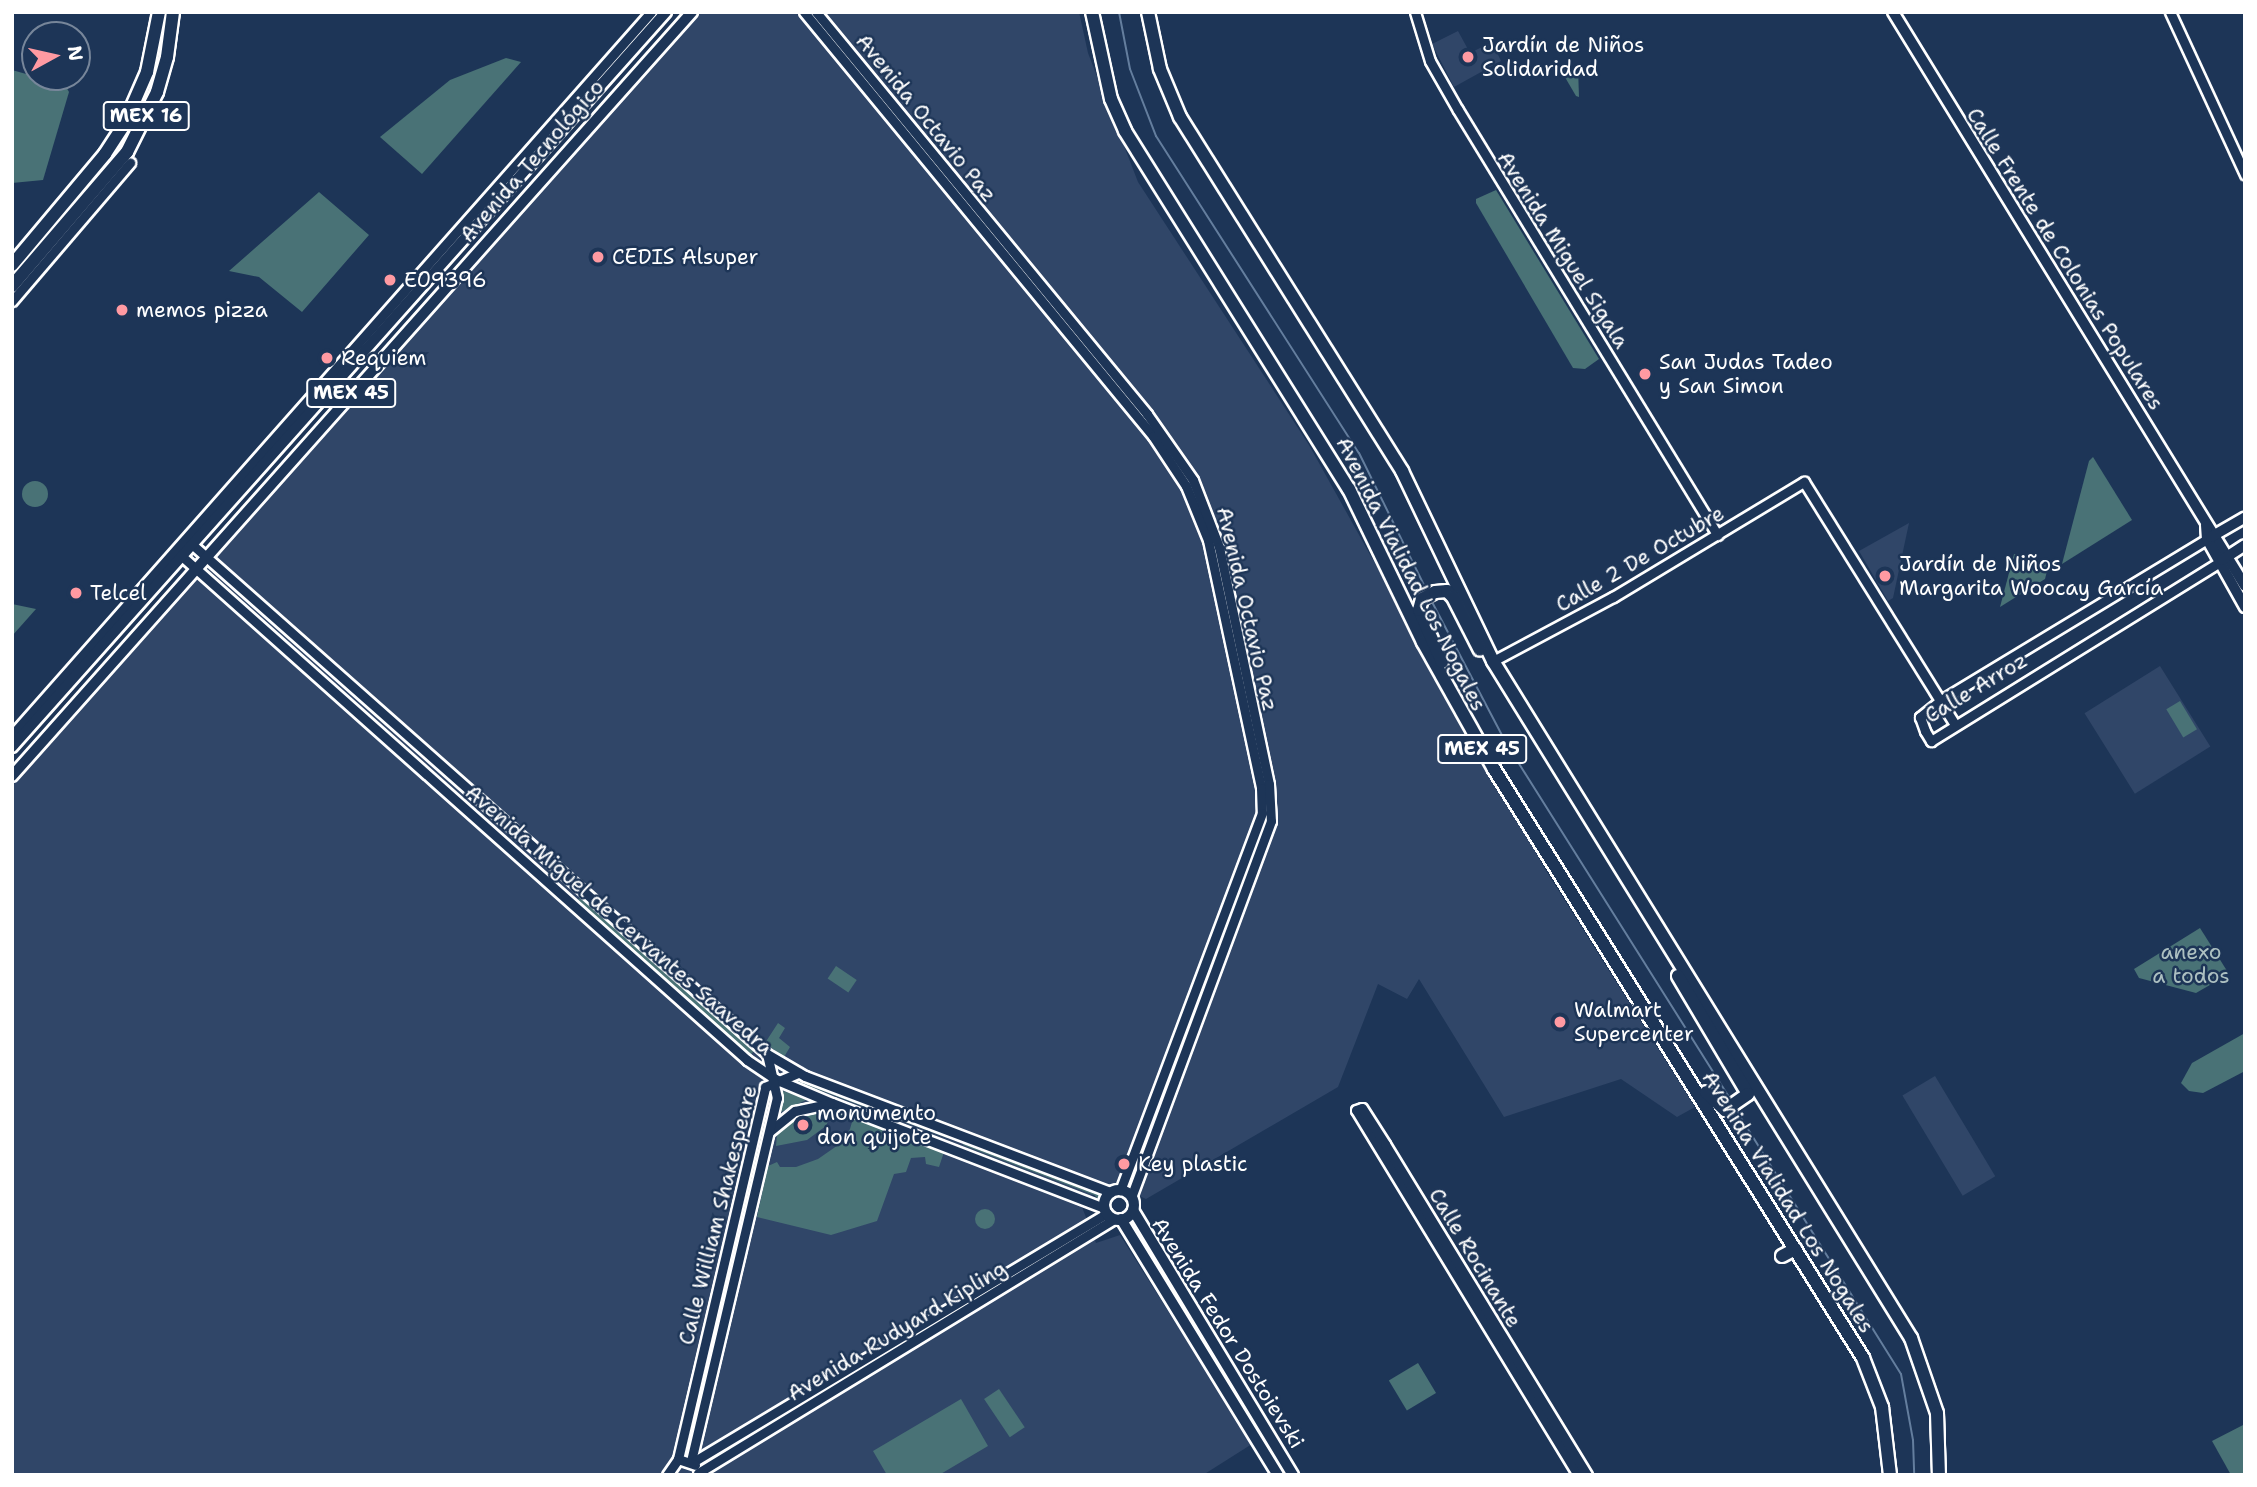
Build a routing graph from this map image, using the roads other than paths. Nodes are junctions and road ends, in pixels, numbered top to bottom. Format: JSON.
{"nodes":[{"id":1,"x":159,"y":12,"type":"edge"},
{"id":2,"x":173,"y":12,"type":"edge"},
{"id":3,"x":651,"y":12,"type":"edge"},
{"id":4,"x":666,"y":12,"type":"edge"},
{"id":5,"x":692,"y":12,"type":"edge"},
{"id":6,"x":804,"y":12,"type":"edge"},
{"id":7,"x":816,"y":12,"type":"edge"},
{"id":8,"x":1092,"y":12,"type":"edge"},
{"id":9,"x":1148,"y":12,"type":"edge"},
{"id":10,"x":1415,"y":12,"type":"edge"},
{"id":11,"x":1893,"y":12,"type":"edge"},
{"id":12,"x":2170,"y":12,"type":"edge"},
{"id":13,"x":130,"y":163,"type":"joint"},
{"id":14,"x":2245,"y":174,"type":"edge"},
{"id":15,"x":101,"y":187,"type":"junction"},
{"id":16,"x":12,"y":265,"type":"edge"},
{"id":17,"x":431,"y":277,"type":"junction"},
{"id":18,"x":12,"y":286,"type":"edge"},
{"id":19,"x":444,"y":289,"type":"junction"},
{"id":20,"x":12,"y":301,"type":"edge"},
{"id":21,"x":2245,"y":517,"type":"edge"},
{"id":22,"x":1717,"y":535,"type":"junction"},
{"id":23,"x":2211,"y":537,"type":"junction"},
{"id":24,"x":189,"y":542,"type":"junction"},
{"id":25,"x":2245,"y":545,"type":"edge"},
{"id":26,"x":179,"y":553,"type":"junction"},
{"id":27,"x":206,"y":557,"type":"junction"},
{"id":28,"x":2223,"y":559,"type":"junction"},
{"id":29,"x":196,"y":569,"type":"junction"},
{"id":30,"x":227,"y":577,"type":"junction"},
{"id":31,"x":2245,"y":586,"type":"edge"},
{"id":32,"x":218,"y":588,"type":"junction"},
{"id":33,"x":2245,"y":607,"type":"edge"},
{"id":34,"x":1493,"y":661,"type":"junction"},
{"id":35,"x":1453,"y":700,"type":"junction"},
{"id":36,"x":1940,"y":701,"type":"junction"},
{"id":37,"x":376,"y":708,"type":"junction"},
{"id":38,"x":366,"y":720,"type":"junction"},
{"id":39,"x":1955,"y":725,"type":"junction"},
{"id":40,"x":12,"y":735,"type":"edge"},
{"id":41,"x":12,"y":747,"type":"edge"},
{"id":42,"x":12,"y":776,"type":"edge"},
{"id":43,"x":1654,"y":925,"type":"junction"},
{"id":44,"x":1614,"y":960,"type":"junction"},
{"id":45,"x":766,"y":1054,"type":"junction"},
{"id":46,"x":798,"y":1073,"type":"junction"},
{"id":47,"x":775,"y":1079,"type":"junction"},
{"id":48,"x":832,"y":1103,"type":"junction"},
{"id":49,"x":1358,"y":1109,"type":"dead end"},
{"id":50,"x":769,"y":1132,"type":"junction"},
{"id":51,"x":1115,"y":1191,"type":"junction"},
{"id":52,"x":1131,"y":1197,"type":"junction"},
{"id":53,"x":1133,"y":1210,"type":"junction"},
{"id":54,"x":1111,"y":1215,"type":"junction"},
{"id":55,"x":1795,"y":1249,"type":"junction"},
{"id":56,"x":1782,"y":1256,"type":"dead end"},
{"id":57,"x":1555,"y":1431,"type":"junction"},
{"id":58,"x":678,"y":1459,"type":"junction"},
{"id":59,"x":692,"y":1461,"type":"junction"},
{"id":60,"x":698,"y":1474,"type":"edge"},
{"id":61,"x":667,"y":1475,"type":"edge"},
{"id":62,"x":1278,"y":1475,"type":"edge"},
{"id":63,"x":1293,"y":1475,"type":"edge"},
{"id":64,"x":1578,"y":1475,"type":"edge"},
{"id":65,"x":1587,"y":1475,"type":"edge"},
{"id":66,"x":1890,"y":1475,"type":"edge"},
{"id":67,"x":1939,"y":1475,"type":"edge"}],
"edges":[{"from":1,"to":16,"type":"highway","number":"MEX 16"},
{"from":2,"to":15,"type":"highway","number":"MEX 16"},
{"from":3,"to":24,"type":"street"},
{"from":4,"to":17,"type":"main road","name":"Avenida Tecnológico","number":"MEX 45"},
{"from":5,"to":19,"type":"main road","name":"Avenida Tecnológico","number":"MEX 45"},
{"from":6,"to":51,"type":"street","name":"Avenida Octavio Paz"},
{"from":7,"to":52,"type":"street","name":"Avenida Octavio Paz"},
{"from":8,"to":35,"type":"highway","name":"Avenida Vialidad Los Nogales","number":"MEX 45"},
{"from":9,"to":34,"type":"highway","name":"Avenida Vialidad Los Nogales","number":"MEX 45"},
{"from":10,"to":22,"type":"street","name":"Avenida Miguel Sigala"},
{"from":11,"to":23,"type":"main road","name":"Calle Frente de Colonias Populares"},
{"from":12,"to":14,"type":"street"},
{"from":13,"to":15,"type":"highway"},
{"from":13,"to":20,"type":"street"},
{"from":15,"to":18,"type":"highway","number":"MEX 16"},
{"from":17,"to":19,"type":"main road"},
{"from":17,"to":24,"type":"main road","name":"Avenida Tecnológico","number":"MEX 45"},
{"from":19,"to":27,"type":"main road","name":"Avenida Tecnológico","number":"MEX 45"},
{"from":21,"to":23,"type":"main road","name":"Calle Arroz"},
{"from":22,"to":34,"type":"street","name":"Calle 2 De Octubre"},
{"from":22,"to":36,"type":"street","name":"Calle 2 De Octubre"},
{"from":23,"to":28,"type":"main road","name":"Calle Frente de Colonias Populares"},
{"from":23,"to":36,"type":"street","name":"Calle Arroz"},
{"from":24,"to":26,"type":"main road","name":"Avenida Tecnológico","number":"MEX 45"},
{"from":24,"to":27,"type":"street","name":"Avenida Miguel de Cervantes Saavedra"},
{"from":25,"to":28,"type":"main road","name":"Calle Arroz"},
{"from":26,"to":29,"type":"street","name":"Avenida Miguel de Cervantes Saavedra"},
{"from":26,"to":40,"type":"street"},
{"from":26,"to":41,"type":"main road","name":"Avenida Tecnológico","number":"MEX 45"},
{"from":27,"to":29,"type":"main road","name":"Avenida Tecnológico","number":"MEX 45"},
{"from":27,"to":30,"type":"street","name":"Avenida Miguel de Cervantes Saavedra"},
{"from":28,"to":31,"type":"main road"},
{"from":28,"to":33,"type":"main road"},
{"from":28,"to":39,"type":"street","name":"Calle Arroz"},
{"from":29,"to":32,"type":"street","name":"Avenida Miguel de Cervantes Saavedra"},
{"from":29,"to":42,"type":"main road","name":"Avenida Tecnológico","number":"MEX 45"},
{"from":30,"to":32,"type":"street"},
{"from":30,"to":37,"type":"street","name":"Avenida Miguel de Cervantes Saavedra"},
{"from":32,"to":38,"type":"street","name":"Avenida Miguel de Cervantes Saavedra"},
{"from":34,"to":35,"type":"highway"},
{"from":34,"to":43,"type":"highway","name":"Avenida Vialidad Los Nogales","number":"MEX 45"},
{"from":35,"to":44,"type":"highway","name":"Avenida Vialidad Los Nogales","number":"MEX 45"},
{"from":36,"to":39,"type":"street"},
{"from":36,"to":39,"type":"street","name":"Calle Arroz"},
{"from":37,"to":38,"type":"street"},
{"from":37,"to":45,"type":"street","name":"Avenida Miguel de Cervantes Saavedra"},
{"from":38,"to":47,"type":"street","name":"Avenida Miguel de Cervantes Saavedra"},
{"from":43,"to":44,"type":"highway"},
{"from":43,"to":67,"type":"highway","name":"Avenida Vialidad Los Nogales","number":"MEX 45"},
{"from":44,"to":55,"type":"highway","name":"Avenida Vialidad Los Nogales","number":"MEX 45"},
{"from":45,"to":46,"type":"street","name":"Avenida Miguel de Cervantes Saavedra"},
{"from":45,"to":47,"type":"street"},
{"from":46,"to":47,"type":"street"},
{"from":46,"to":51,"type":"street","name":"Avenida Miguel de Cervantes Saavedra"},
{"from":47,"to":48,"type":"street","name":"Avenida Miguel de Cervantes Saavedra"},
{"from":47,"to":50,"type":"street","name":"Calle William Shakespeare"},
{"from":47,"to":58,"type":"street","name":"Calle William Shakespeare"},
{"from":48,"to":50,"type":"street"},
{"from":48,"to":54,"type":"street","name":"Avenida Miguel de Cervantes Saavedra"},
{"from":49,"to":57,"type":"street","name":"Calle Rocinante"},
{"from":50,"to":59,"type":"street","name":"Calle William Shakespeare"},
{"from":51,"to":52,"type":"main road"},
{"from":51,"to":54,"type":"main road"},
{"from":52,"to":53,"type":"main road"},
{"from":53,"to":54,"type":"main road"},
{"from":53,"to":63,"type":"main road","name":"Avenida Fedor Dostoievski"},
{"from":54,"to":59,"type":"street","name":"Avenida Rudyard Kipling"},
{"from":54,"to":60,"type":"street","name":"Avenida Rudyard Kipling"},
{"from":54,"to":62,"type":"main road","name":"Avenida Fedor Dostoievski"},
{"from":55,"to":56,"type":"highway"},
{"from":55,"to":66,"type":"highway","name":"Avenida Vialidad Los Nogales","number":"MEX 45"},
{"from":57,"to":64,"type":"street"},
{"from":57,"to":65,"type":"street"},
{"from":58,"to":59,"type":"street"},
{"from":58,"to":61,"type":"street"},
{"from":59,"to":60,"type":"street"}]}
